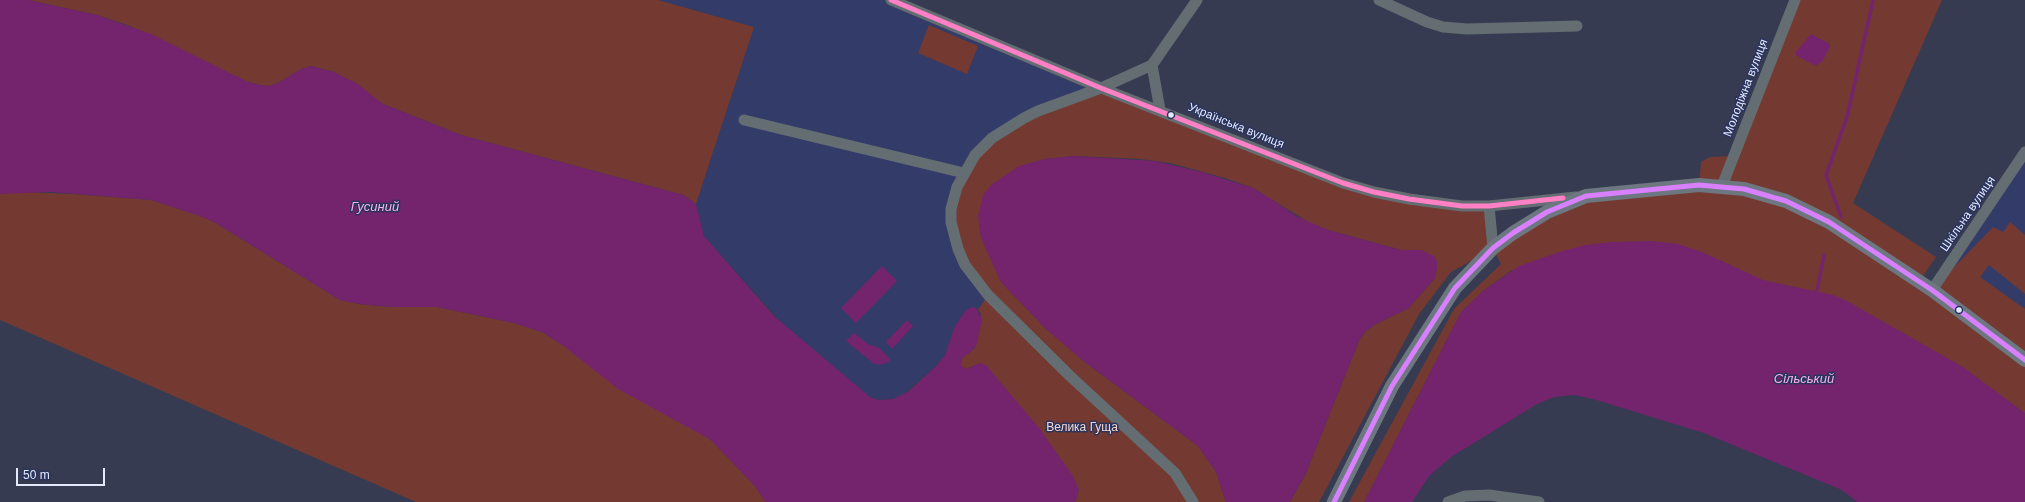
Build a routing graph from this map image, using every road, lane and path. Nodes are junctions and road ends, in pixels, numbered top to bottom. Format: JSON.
{"nodes":[{"id":1,"x":891,"y":0,"type":"edge"},
{"id":2,"x":1197,"y":0,"type":"edge"},
{"id":3,"x":1379,"y":0,"type":"edge"},
{"id":4,"x":1795,"y":0,"type":"edge"},
{"id":5,"x":1577,"y":26,"type":"dead end"},
{"id":6,"x":1152,"y":65,"type":"junction"},
{"id":7,"x":1101,"y":88,"type":"junction"},
{"id":8,"x":1160,"y":110,"type":"junction"},
{"id":9,"x":744,"y":120,"type":"dead end"},
{"id":10,"x":2025,"y":152,"type":"edge"},
{"id":11,"x":964,"y":173,"type":"junction"},
{"id":12,"x":1722,"y":186,"type":"junction"},
{"id":13,"x":1586,"y":196,"type":"junction"},
{"id":14,"x":1489,"y":206,"type":"junction"},
{"id":15,"x":1493,"y":248,"type":"junction"},
{"id":16,"x":1932,"y":290,"type":"junction"},
{"id":17,"x":2025,"y":360,"type":"edge"},
{"id":18,"x":1193,"y":502,"type":"edge"},
{"id":19,"x":1334,"y":502,"type":"edge"},
{"id":20,"x":1448,"y":502,"type":"edge"},
{"id":21,"x":1539,"y":502,"type":"edge"}],
"edges":[{"from":1,"to":7,"type":"street","name":"Українська вулиця"},
{"from":2,"to":6,"type":"street"},
{"from":3,"to":5,"type":"street"},
{"from":4,"to":12,"type":"street","name":"Молодіжна вулиця"},
{"from":6,"to":7,"type":"street"},
{"from":6,"to":8,"type":"street"},
{"from":7,"to":8,"type":"street","name":"Українська вулиця"},
{"from":7,"to":11,"type":"street"},
{"from":8,"to":14,"type":"street","name":"Українська вулиця"},
{"from":9,"to":11,"type":"street"},
{"from":10,"to":16,"type":"street","name":"Шкільна вулиця"},
{"from":11,"to":18,"type":"street"},
{"from":12,"to":13,"type":"main road"},
{"from":12,"to":16,"type":"main road"},
{"from":13,"to":14,"type":"street","name":"Українська вулиця"},
{"from":13,"to":15,"type":"main road"},
{"from":14,"to":15,"type":"street"},
{"from":15,"to":19,"type":"main road"},
{"from":16,"to":17,"type":"main road"},
{"from":20,"to":21,"type":"street"}]}
